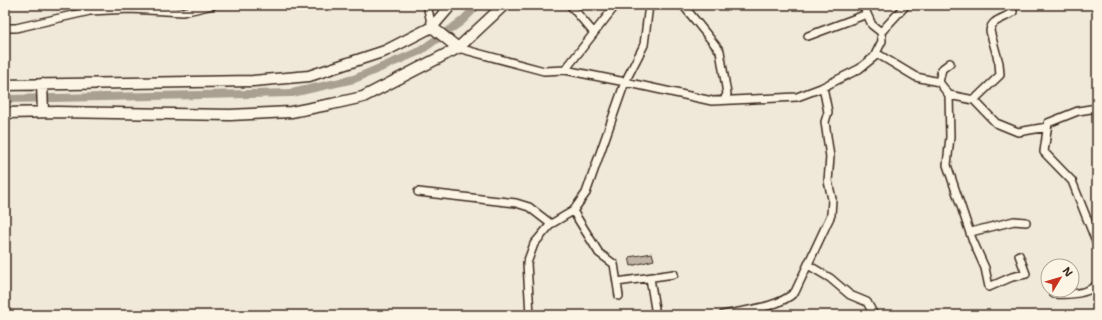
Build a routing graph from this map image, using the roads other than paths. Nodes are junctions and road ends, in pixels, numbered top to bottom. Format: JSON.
{"nodes":[{"id":1,"x":213,"y":5,"type":"edge"},
{"id":2,"x":427,"y":5,"type":"edge"},
{"id":3,"x":451,"y":5,"type":"edge"},
{"id":4,"x":504,"y":5,"type":"edge"},
{"id":5,"x":570,"y":5,"type":"edge"},
{"id":6,"x":616,"y":5,"type":"edge"},
{"id":7,"x":649,"y":5,"type":"edge"},
{"id":8,"x":683,"y":5,"type":"edge"},
{"id":9,"x":863,"y":5,"type":"edge"},
{"id":10,"x":906,"y":5,"type":"edge"},
{"id":11,"x":1012,"y":5,"type":"edge"},
{"id":12,"x":867,"y":14,"type":"junction"},
{"id":13,"x":5,"y":28,"type":"edge"},
{"id":14,"x":435,"y":29,"type":"junction"},
{"id":15,"x":594,"y":32,"type":"junction"},
{"id":16,"x":881,"y":32,"type":"junction"},
{"id":17,"x":808,"y":36,"type":"dead end"},
{"id":18,"x":454,"y":45,"type":"junction"},
{"id":19,"x":876,"y":53,"type":"junction"},
{"id":20,"x":950,"y":63,"type":"dead end"},
{"id":21,"x":565,"y":70,"type":"junction"},
{"id":22,"x":625,"y":82,"type":"junction"},
{"id":23,"x":939,"y":82,"type":"junction"},
{"id":24,"x":5,"y":85,"type":"edge"},
{"id":25,"x":824,"y":87,"type":"junction"},
{"id":26,"x":42,"y":88,"type":"junction"},
{"id":27,"x":949,"y":95,"type":"junction"},
{"id":28,"x":724,"y":100,"type":"junction"},
{"id":29,"x":974,"y":100,"type":"junction"},
{"id":30,"x":43,"y":108,"type":"junction"},
{"id":31,"x":1097,"y":108,"type":"edge"},
{"id":32,"x":5,"y":113,"type":"edge"},
{"id":33,"x":1047,"y":127,"type":"junction"},
{"id":34,"x":418,"y":192,"type":"dead end"},
{"id":35,"x":573,"y":211,"type":"junction"},
{"id":36,"x":1026,"y":222,"type":"dead end"},
{"id":37,"x":551,"y":224,"type":"junction"},
{"id":38,"x":971,"y":232,"type":"junction"},
{"id":39,"x":1097,"y":244,"type":"edge"},
{"id":40,"x":1019,"y":255,"type":"dead end"},
{"id":41,"x":808,"y":265,"type":"junction"},
{"id":42,"x":674,"y":274,"type":"dead end"},
{"id":43,"x":650,"y":278,"type":"junction"},
{"id":44,"x":617,"y":282,"type":"junction"},
{"id":45,"x":1097,"y":285,"type":"edge"},
{"id":46,"x":1080,"y":292,"type":"edge"},
{"id":47,"x":619,"y":296,"type":"dead end"},
{"id":48,"x":530,"y":315,"type":"edge"},
{"id":49,"x":656,"y":315,"type":"edge"},
{"id":50,"x":723,"y":315,"type":"edge"},
{"id":51,"x":874,"y":315,"type":"edge"}],
"edges":[{"from":1,"to":13,"type":"street"},
{"from":2,"to":14,"type":"street"},
{"from":3,"to":14,"type":"street"},
{"from":4,"to":18,"type":"street"},
{"from":5,"to":15,"type":"street"},
{"from":6,"to":15,"type":"street"},
{"from":7,"to":22,"type":"street"},
{"from":8,"to":28,"type":"street"},
{"from":9,"to":12,"type":"street"},
{"from":10,"to":16,"type":"street"},
{"from":11,"to":29,"type":"street"},
{"from":12,"to":16,"type":"street"},
{"from":12,"to":17,"type":"street"},
{"from":14,"to":18,"type":"street"},
{"from":14,"to":26,"type":"street"},
{"from":15,"to":21,"type":"street"},
{"from":16,"to":19,"type":"street"},
{"from":18,"to":21,"type":"street"},
{"from":18,"to":30,"type":"street"},
{"from":19,"to":23,"type":"street"},
{"from":19,"to":25,"type":"street"},
{"from":20,"to":23,"type":"street"},
{"from":21,"to":22,"type":"street"},
{"from":22,"to":28,"type":"street"},
{"from":22,"to":35,"type":"street"},
{"from":23,"to":27,"type":"street"},
{"from":24,"to":26,"type":"street"},
{"from":25,"to":28,"type":"street"},
{"from":25,"to":41,"type":"street"},
{"from":26,"to":30,"type":"street"},
{"from":27,"to":29,"type":"street"},
{"from":27,"to":38,"type":"street"},
{"from":29,"to":33,"type":"street"},
{"from":30,"to":32,"type":"street"},
{"from":31,"to":33,"type":"street"},
{"from":33,"to":39,"type":"street"},
{"from":34,"to":37,"type":"street"},
{"from":35,"to":37,"type":"street"},
{"from":35,"to":44,"type":"street"},
{"from":36,"to":38,"type":"street"},
{"from":37,"to":48,"type":"street"},
{"from":38,"to":40,"type":"street"},
{"from":41,"to":50,"type":"street"},
{"from":41,"to":51,"type":"street"},
{"from":42,"to":43,"type":"street"},
{"from":43,"to":44,"type":"street"},
{"from":43,"to":49,"type":"street"},
{"from":44,"to":47,"type":"street"},
{"from":45,"to":46,"type":"street"}]}
